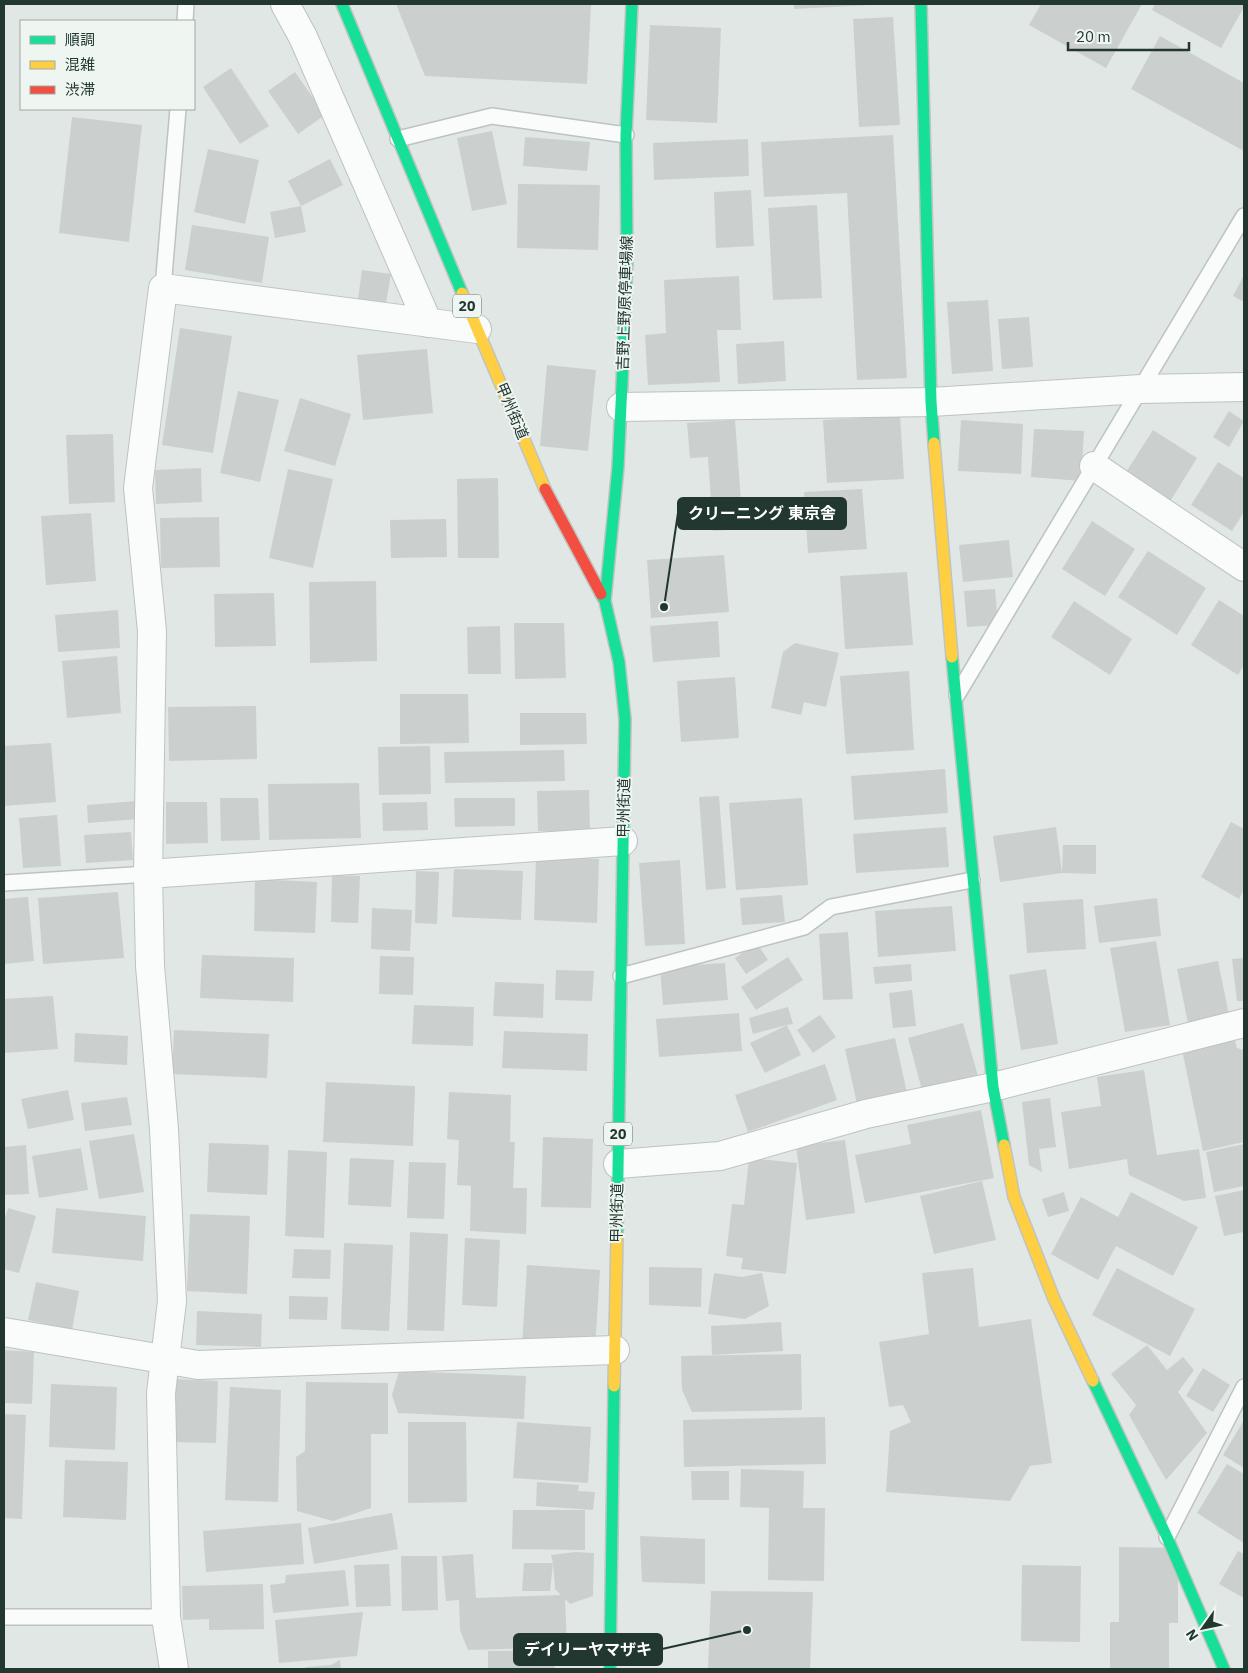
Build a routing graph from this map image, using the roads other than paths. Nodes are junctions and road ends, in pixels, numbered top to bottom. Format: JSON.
{"nodes":[{"id":1,"x":186,"y":4,"type":"edge"},
{"id":2,"x":285,"y":4,"type":"edge"},
{"id":3,"x":342,"y":4,"type":"edge"},
{"id":4,"x":632,"y":4,"type":"edge"},
{"id":5,"x":921,"y":4,"type":"edge"},
{"id":6,"x":185,"y":20,"type":"edge"},
{"id":7,"x":178,"y":110,"type":"edge"},
{"id":8,"x":626,"y":135,"type":"junction"},
{"id":9,"x":398,"y":139,"type":"junction"},
{"id":10,"x":1244,"y":216,"type":"edge"},
{"id":11,"x":163,"y":288,"type":"junction"},
{"id":12,"x":428,"y":323,"type":"junction"},
{"id":13,"x":477,"y":329,"type":"junction"},
{"id":14,"x":1244,"y":387,"type":"edge"},
{"id":15,"x":1141,"y":389,"type":"junction"},
{"id":16,"x":931,"y":402,"type":"junction"},
{"id":17,"x":621,"y":407,"type":"junction"},
{"id":18,"x":1094,"y":466,"type":"junction"},
{"id":19,"x":1244,"y":567,"type":"edge"},
{"id":20,"x":605,"y":601,"type":"junction"},
{"id":21,"x":955,"y":698,"type":"junction"},
{"id":22,"x":623,"y":841,"type":"junction"},
{"id":23,"x":148,"y":874,"type":"junction"},
{"id":24,"x":972,"y":880,"type":"junction"},
{"id":25,"x":4,"y":883,"type":"edge"},
{"id":26,"x":621,"y":976,"type":"junction"},
{"id":27,"x":1244,"y":1023,"type":"edge"},
{"id":28,"x":993,"y":1087,"type":"junction"},
{"id":29,"x":618,"y":1164,"type":"junction"},
{"id":30,"x":4,"y":1332,"type":"edge"},
{"id":31,"x":614,"y":1350,"type":"junction"},
{"id":32,"x":165,"y":1361,"type":"junction"},
{"id":33,"x":1244,"y":1387,"type":"edge"},
{"id":34,"x":1167,"y":1537,"type":"junction"},
{"id":35,"x":4,"y":1617,"type":"edge"},
{"id":36,"x":166,"y":1617,"type":"junction"},
{"id":37,"x":174,"y":1669,"type":"edge"},
{"id":38,"x":610,"y":1669,"type":"edge"},
{"id":39,"x":1224,"y":1669,"type":"edge"}],
"edges":[{"from":1,"to":6,"type":"lane"},
{"from":2,"to":12,"type":"street"},
{"from":3,"to":9,"type":"main road","name":"甲州街道","number":"20"},
{"from":4,"to":8,"type":"main road","name":"吉野上野原停車場線"},
{"from":5,"to":16,"type":"main road"},
{"from":7,"to":11,"type":"lane"},
{"from":8,"to":9,"type":"lane"},
{"from":8,"to":17,"type":"main road","name":"吉野上野原停車場線"},
{"from":9,"to":13,"type":"main road","name":"甲州街道","number":"20"},
{"from":10,"to":15,"type":"lane"},
{"from":11,"to":12,"type":"street"},
{"from":11,"to":23,"type":"street"},
{"from":12,"to":13,"type":"street"},
{"from":13,"to":20,"type":"main road","name":"甲州街道","number":"20"},
{"from":14,"to":15,"type":"street"},
{"from":15,"to":16,"type":"street"},
{"from":15,"to":18,"type":"lane"},
{"from":16,"to":17,"type":"street"},
{"from":16,"to":21,"type":"main road"},
{"from":17,"to":20,"type":"main road","name":"吉野上野原停車場線"},
{"from":18,"to":19,"type":"street"},
{"from":18,"to":21,"type":"lane"},
{"from":20,"to":22,"type":"main road","name":"甲州街道","number":"20"},
{"from":21,"to":24,"type":"main road"},
{"from":22,"to":23,"type":"street"},
{"from":22,"to":26,"type":"main road","name":"甲州街道","number":"20"},
{"from":23,"to":25,"type":"lane"},
{"from":23,"to":32,"type":"street"},
{"from":24,"to":26,"type":"lane"},
{"from":24,"to":28,"type":"main road"},
{"from":26,"to":29,"type":"main road","name":"甲州街道","number":"20"},
{"from":27,"to":28,"type":"street"},
{"from":28,"to":29,"type":"street"},
{"from":28,"to":34,"type":"main road"},
{"from":29,"to":31,"type":"main road","name":"甲州街道","number":"20"},
{"from":30,"to":32,"type":"street"},
{"from":31,"to":32,"type":"street"},
{"from":31,"to":38,"type":"main road","name":"甲州街道","number":"20"},
{"from":32,"to":36,"type":"street"},
{"from":33,"to":34,"type":"lane"},
{"from":34,"to":39,"type":"main road"},
{"from":35,"to":36,"type":"lane"},
{"from":36,"to":37,"type":"street"}]}
